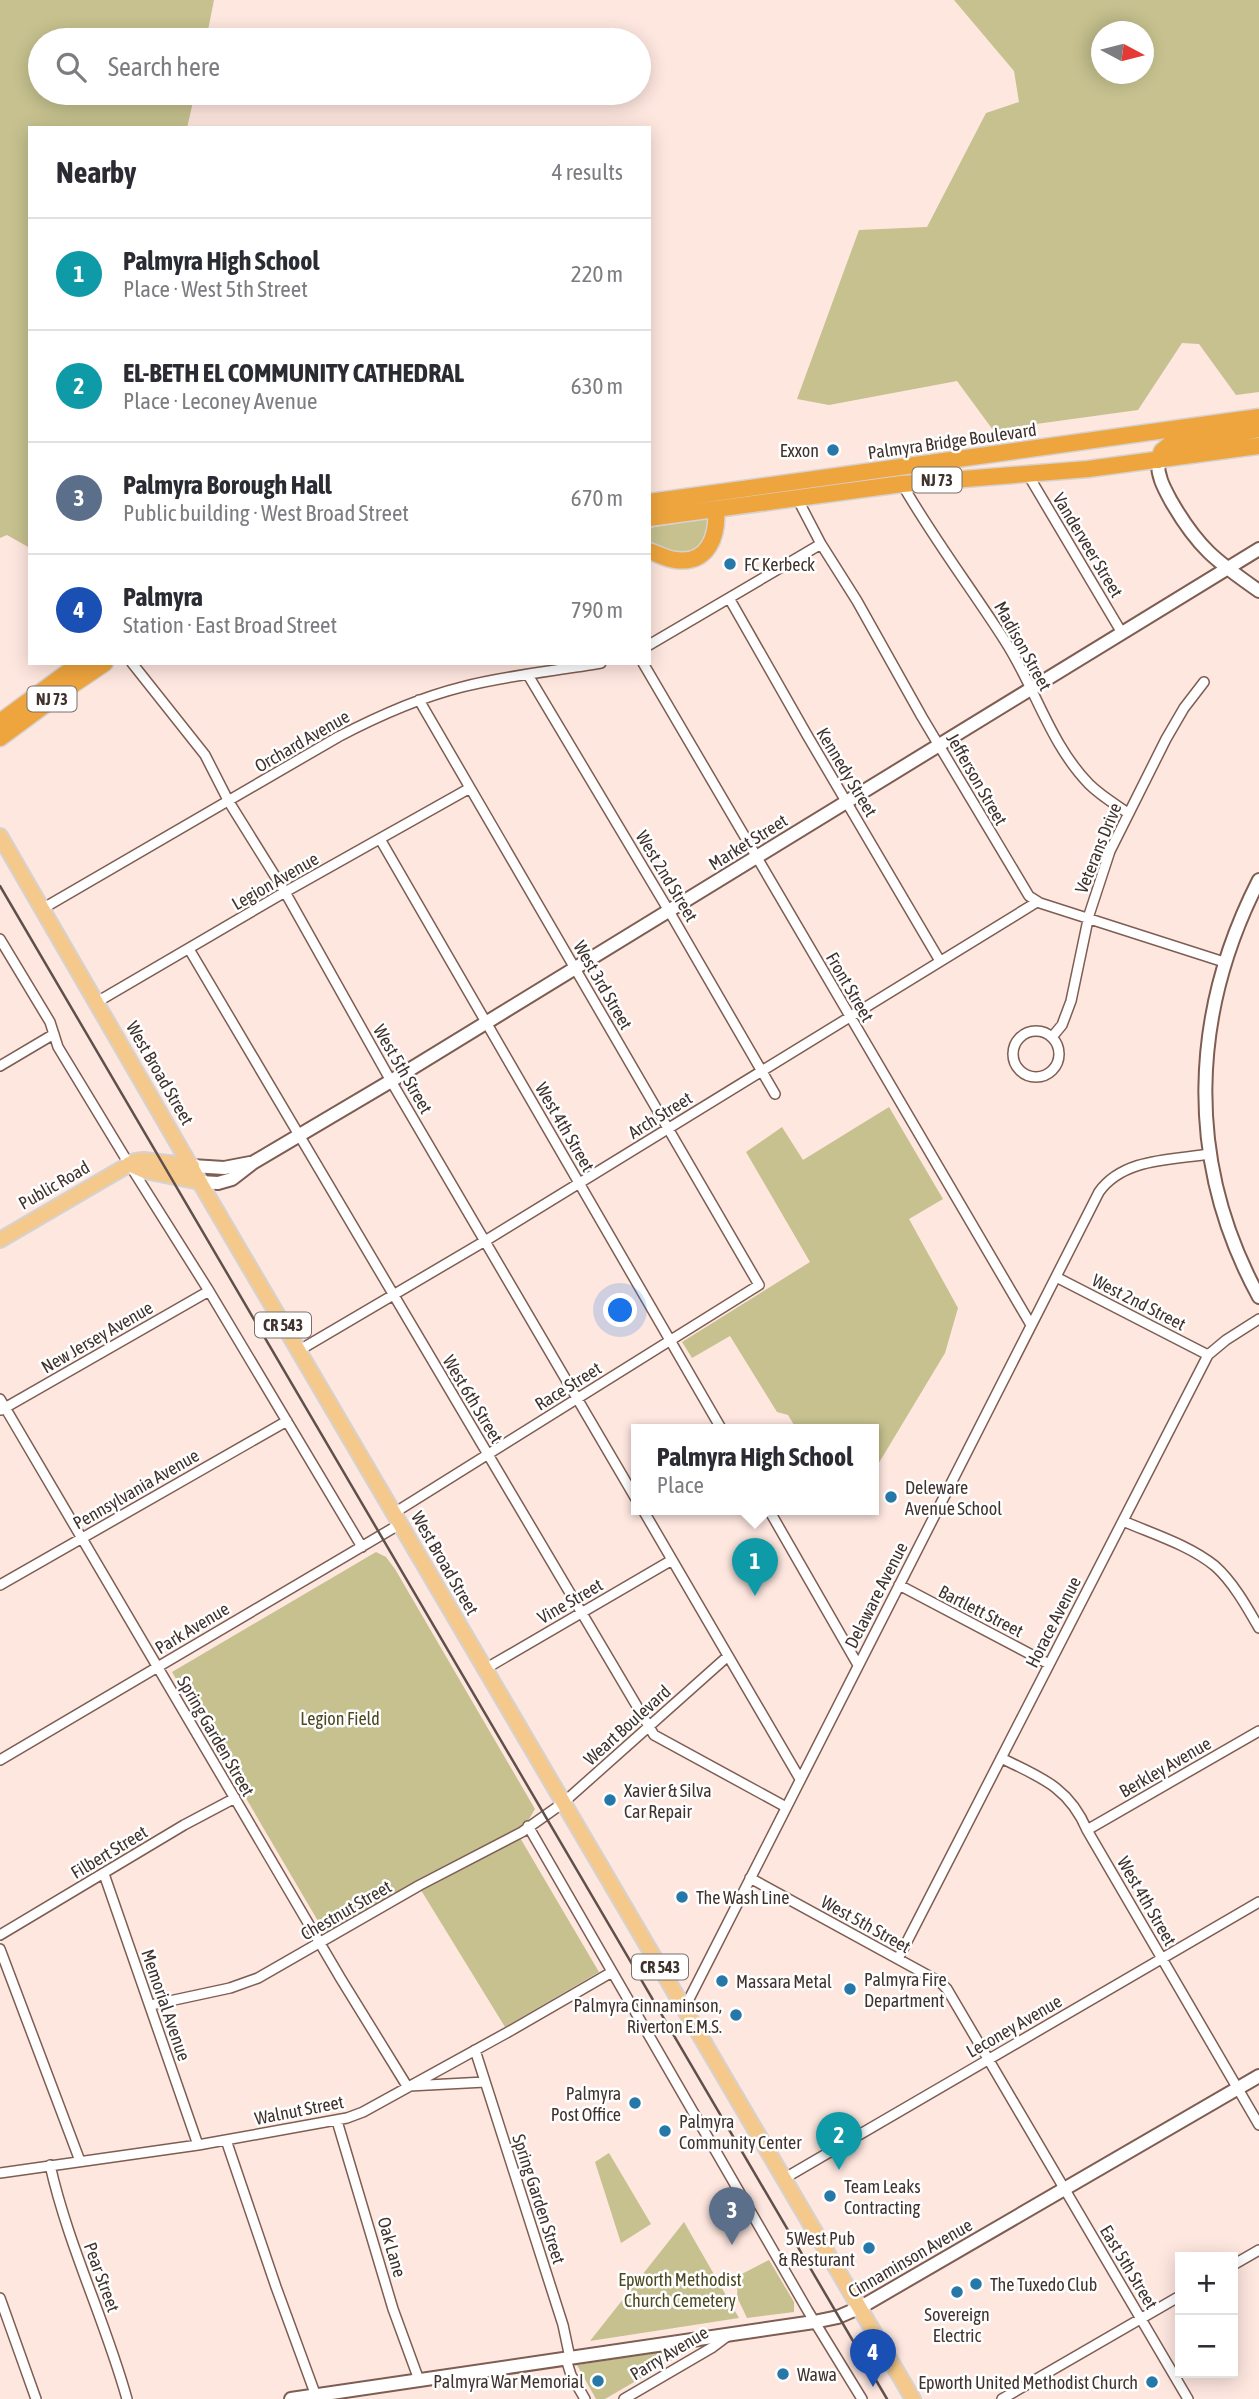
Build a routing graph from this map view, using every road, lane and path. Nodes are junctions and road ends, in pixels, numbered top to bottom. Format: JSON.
{"nodes":[{"id":1,"x":1259,"y":417,"type":"edge"},
{"id":2,"x":1259,"y":429,"type":"edge"},
{"id":3,"x":1259,"y":446,"type":"edge"},
{"id":4,"x":1158,"y":460,"type":"junction"},
{"id":5,"x":1027,"y":474,"type":"junction"},
{"id":6,"x":902,"y":484,"type":"junction"},
{"id":7,"x":796,"y":498,"type":"junction"},
{"id":8,"x":651,"y":502,"type":"edge"},
{"id":9,"x":716,"y":509,"type":"junction"},
{"id":10,"x":651,"y":518,"type":"edge"},
{"id":11,"x":821,"y":544,"type":"junction"},
{"id":12,"x":1259,"y":549,"type":"edge"},
{"id":13,"x":651,"y":552,"type":"edge"},
{"id":14,"x":1226,"y":569,"type":"junction"},
{"id":15,"x":1259,"y":591,"type":"edge"},
{"id":16,"x":729,"y":598,"type":"junction"},
{"id":17,"x":1122,"y":633,"type":"junction"},
{"id":18,"x":651,"y":644,"type":"edge"},
{"id":19,"x":77,"y":665,"type":"edge"},
{"id":20,"x":103,"y":665,"type":"edge"},
{"id":21,"x":134,"y":665,"type":"edge"},
{"id":22,"x":589,"y":665,"type":"edge"},
{"id":23,"x":644,"y":665,"type":"edge"},
{"id":24,"x":528,"y":675,"type":"junction"},
{"id":25,"x":1204,"y":682,"type":"dead end"},
{"id":26,"x":1031,"y":689,"type":"junction"},
{"id":27,"x":419,"y":701,"type":"junction"},
{"id":28,"x":0,"y":722,"type":"edge"},
{"id":29,"x":0,"y":738,"type":"edge"},
{"id":30,"x":939,"y":745,"type":"junction"},
{"id":31,"x":470,"y":788,"type":"junction"},
{"id":32,"x":229,"y":802,"type":"junction"},
{"id":33,"x":846,"y":802,"type":"junction"},
{"id":34,"x":1128,"y":813,"type":"junction"},
{"id":35,"x":0,"y":836,"type":"edge"},
{"id":36,"x":380,"y":839,"type":"junction"},
{"id":37,"x":756,"y":858,"type":"junction"},
{"id":38,"x":1259,"y":880,"type":"edge"},
{"id":39,"x":285,"y":892,"type":"junction"},
{"id":40,"x":1037,"y":901,"type":"junction"},
{"id":41,"x":42,"y":909,"type":"junction"},
{"id":42,"x":669,"y":911,"type":"junction"},
{"id":43,"x":1088,"y":919,"type":"junction"},
{"id":44,"x":0,"y":939,"type":"edge"},
{"id":45,"x":189,"y":950,"type":"junction"},
{"id":46,"x":940,"y":961,"type":"junction"},
{"id":47,"x":1224,"y":962,"type":"junction"},
{"id":48,"x":575,"y":968,"type":"junction"},
{"id":49,"x":97,"y":1002,"type":"junction"},
{"id":50,"x":850,"y":1017,"type":"junction"},
{"id":51,"x":486,"y":1023,"type":"junction"},
{"id":52,"x":54,"y":1034,"type":"junction"},
{"id":53,"x":1052,"y":1037,"type":"junction"},
{"id":54,"x":0,"y":1066,"type":"edge"},
{"id":55,"x":762,"y":1071,"type":"junction"},
{"id":56,"x":391,"y":1081,"type":"junction"},
{"id":57,"x":775,"y":1094,"type":"dead end"},
{"id":58,"x":668,"y":1128,"type":"junction"},
{"id":59,"x":299,"y":1134,"type":"junction"},
{"id":60,"x":1210,"y":1154,"type":"junction"},
{"id":61,"x":254,"y":1162,"type":"junction"},
{"id":62,"x":129,"y":1164,"type":"junction"},
{"id":63,"x":192,"y":1166,"type":"junction"},
{"id":64,"x":200,"y":1182,"type":"junction"},
{"id":65,"x":579,"y":1183,"type":"junction"},
{"id":66,"x":0,"y":1240,"type":"edge"},
{"id":67,"x":485,"y":1241,"type":"junction"},
{"id":68,"x":1056,"y":1277,"type":"junction"},
{"id":69,"x":759,"y":1285,"type":"joint"},
{"id":70,"x":209,"y":1291,"type":"junction"},
{"id":71,"x":393,"y":1294,"type":"junction"},
{"id":72,"x":1259,"y":1297,"type":"edge"},
{"id":73,"x":1259,"y":1320,"type":"edge"},
{"id":74,"x":1031,"y":1325,"type":"junction"},
{"id":75,"x":671,"y":1340,"type":"junction"},
{"id":76,"x":298,"y":1350,"type":"junction"},
{"id":77,"x":1208,"y":1355,"type":"junction"},
{"id":78,"x":577,"y":1399,"type":"junction"},
{"id":79,"x":2,"y":1406,"type":"edge"},
{"id":80,"x":287,"y":1420,"type":"junction"},
{"id":81,"x":719,"y":1424,"type":"edge"},
{"id":82,"x":488,"y":1455,"type":"junction"},
{"id":83,"x":631,"y":1491,"type":"edge"},
{"id":84,"x":646,"y":1515,"type":"edge"},
{"id":85,"x":772,"y":1515,"type":"edge"},
{"id":86,"x":397,"y":1519,"type":"junction"},
{"id":87,"x":1123,"y":1521,"type":"junction"},
{"id":88,"x":82,"y":1538,"type":"junction"},
{"id":89,"x":362,"y":1547,"type":"junction"},
{"id":90,"x":672,"y":1560,"type":"junction"},
{"id":91,"x":0,"y":1585,"type":"edge"},
{"id":92,"x":899,"y":1585,"type":"junction"},
{"id":93,"x":582,"y":1612,"type":"junction"},
{"id":94,"x":1259,"y":1628,"type":"edge"},
{"id":95,"x":728,"y":1656,"type":"junction"},
{"id":96,"x":1049,"y":1664,"type":"junction"},
{"id":97,"x":859,"y":1665,"type":"junction"},
{"id":98,"x":158,"y":1667,"type":"junction"},
{"id":99,"x":485,"y":1669,"type":"junction"},
{"id":100,"x":649,"y":1726,"type":"junction"},
{"id":101,"x":1259,"y":1731,"type":"edge"},
{"id":102,"x":1001,"y":1758,"type":"junction"},
{"id":103,"x":0,"y":1760,"type":"edge"},
{"id":104,"x":800,"y":1779,"type":"junction"},
{"id":105,"x":235,"y":1798,"type":"junction"},
{"id":106,"x":564,"y":1803,"type":"junction"},
{"id":107,"x":786,"y":1807,"type":"junction"},
{"id":108,"x":545,"y":1814,"type":"joint"},
{"id":109,"x":528,"y":1826,"type":"junction"},
{"id":110,"x":1087,"y":1830,"type":"junction"},
{"id":111,"x":104,"y":1874,"type":"junction"},
{"id":112,"x":750,"y":1878,"type":"junction"},
{"id":113,"x":1259,"y":1902,"type":"edge"},
{"id":114,"x":0,"y":1935,"type":"edge"},
{"id":115,"x":320,"y":1943,"type":"junction"},
{"id":116,"x":0,"y":1949,"type":"edge"},
{"id":117,"x":898,"y":1959,"type":"junction"},
{"id":118,"x":1162,"y":1959,"type":"junction"},
{"id":119,"x":612,"y":1972,"type":"junction"},
{"id":120,"x":151,"y":2005,"type":"junction"},
{"id":121,"x":684,"y":2009,"type":"junction"},
{"id":122,"x":475,"y":2050,"type":"junction"},
{"id":123,"x":989,"y":2059,"type":"junction"},
{"id":124,"x":1259,"y":2076,"type":"edge"},
{"id":125,"x":485,"y":2082,"type":"junction"},
{"id":126,"x":407,"y":2086,"type":"junction"},
{"id":127,"x":1237,"y":2088,"type":"junction"},
{"id":128,"x":337,"y":2121,"type":"junction"},
{"id":129,"x":1259,"y":2126,"type":"edge"},
{"id":130,"x":226,"y":2140,"type":"junction"},
{"id":131,"x":198,"y":2145,"type":"junction"},
{"id":132,"x":80,"y":2161,"type":"junction"},
{"id":133,"x":50,"y":2165,"type":"junction"},
{"id":134,"x":0,"y":2173,"type":"edge"},
{"id":135,"x":785,"y":2178,"type":"junction"},
{"id":136,"x":1064,"y":2189,"type":"junction"},
{"id":137,"x":1259,"y":2250,"type":"edge"},
{"id":138,"x":1238,"y":2262,"type":"edge"},
{"id":139,"x":0,"y":2298,"type":"edge"},
{"id":140,"x":1175,"y":2299,"type":"edge"},
{"id":141,"x":861,"y":2307,"type":"junction"},
{"id":142,"x":1142,"y":2319,"type":"junction"},
{"id":143,"x":814,"y":2322,"type":"junction"},
{"id":144,"x":731,"y":2334,"type":"junction"},
{"id":145,"x":568,"y":2358,"type":"junction"},
{"id":146,"x":419,"y":2380,"type":"junction"},
{"id":147,"x":316,"y":2396,"type":"junction"},
{"id":148,"x":36,"y":2399,"type":"edge"},
{"id":149,"x":127,"y":2399,"type":"edge"},
{"id":150,"x":291,"y":2399,"type":"edge"},
{"id":151,"x":585,"y":2399,"type":"edge"},
{"id":152,"x":624,"y":2399,"type":"edge"},
{"id":153,"x":862,"y":2399,"type":"edge"},
{"id":154,"x":913,"y":2399,"type":"edge"},
{"id":155,"x":1002,"y":2399,"type":"edge"},
{"id":156,"x":1188,"y":2399,"type":"edge"}],
"edges":[{"from":1,"to":8,"type":"highway","name":"Palmyra Bridge Boulevard","number":"NJ 73"},
{"from":2,"to":4,"type":"highway"},
{"from":3,"to":4,"type":"highway","name":"Palmyra Bridge Boulevard","number":"NJ 73"},
{"from":4,"to":5,"type":"highway","name":"Palmyra Bridge Boulevard","number":"NJ 73"},
{"from":4,"to":14,"type":"street"},
{"from":5,"to":6,"type":"highway","name":"Palmyra Bridge Boulevard","number":"NJ 73"},
{"from":5,"to":17,"type":"street","name":"Vanderveer Street"},
{"from":6,"to":7,"type":"highway","name":"Palmyra Bridge Boulevard","number":"NJ 73"},
{"from":6,"to":26,"type":"street","name":"Madison Street"},
{"from":7,"to":9,"type":"highway","name":"Palmyra Bridge Boulevard","number":"NJ 73"},
{"from":7,"to":11,"type":"street","name":"Jefferson Street"},
{"from":9,"to":10,"type":"highway","name":"Palmyra Bridge Boulevard","number":"NJ 73"},
{"from":9,"to":13,"type":"highway"},
{"from":11,"to":16,"type":"street"},
{"from":11,"to":30,"type":"street","name":"Jefferson Street"},
{"from":12,"to":14,"type":"street","name":"Market Street"},
{"from":14,"to":15,"type":"street"},
{"from":14,"to":17,"type":"street","name":"Market Street"},
{"from":16,"to":18,"type":"street"},
{"from":16,"to":33,"type":"street","name":"Kennedy Street"},
{"from":17,"to":26,"type":"street","name":"Market Street"},
{"from":19,"to":28,"type":"highway","number":"NJ 73"},
{"from":20,"to":29,"type":"highway","number":"NJ 73"},
{"from":21,"to":32,"type":"street","name":"West 5th Street"},
{"from":22,"to":24,"type":"street","name":"Orchard Avenue"},
{"from":23,"to":37,"type":"street","name":"Front Street"},
{"from":24,"to":27,"type":"street","name":"Orchard Avenue"},
{"from":24,"to":42,"type":"street","name":"West 2nd Street"},
{"from":25,"to":34,"type":"street","name":"Veterans Drive"},
{"from":26,"to":30,"type":"street","name":"Market Street"},
{"from":26,"to":34,"type":"street","name":"Madison Street"},
{"from":27,"to":31,"type":"street","name":"West 3rd Street"},
{"from":27,"to":32,"type":"street","name":"Orchard Avenue"},
{"from":30,"to":33,"type":"street","name":"Market Street"},
{"from":30,"to":40,"type":"street","name":"Jefferson Street"},
{"from":31,"to":36,"type":"street","name":"Legion Avenue"},
{"from":31,"to":48,"type":"street","name":"West 3rd Street"},
{"from":32,"to":39,"type":"street","name":"West 5th Street"},
{"from":32,"to":41,"type":"street","name":"Orchard Avenue"},
{"from":33,"to":37,"type":"street","name":"Market Street"},
{"from":33,"to":46,"type":"street","name":"Kennedy Street"},
{"from":34,"to":43,"type":"street","name":"Veterans Drive"},
{"from":35,"to":41,"type":"main road","name":"West Broad Street"},
{"from":36,"to":39,"type":"street","name":"Legion Avenue"},
{"from":36,"to":51,"type":"street","name":"West 4th Street"},
{"from":37,"to":42,"type":"street","name":"Market Street"},
{"from":37,"to":50,"type":"street","name":"Front Street"},
{"from":38,"to":47,"type":"street"},
{"from":39,"to":45,"type":"street","name":"Legion Avenue"},
{"from":39,"to":56,"type":"street","name":"West 5th Street"},
{"from":40,"to":43,"type":"street","name":"Jefferson Street"},
{"from":40,"to":46,"type":"street","name":"Arch Street"},
{"from":41,"to":49,"type":"main road","name":"West Broad Street"},
{"from":42,"to":48,"type":"street","name":"Market Street"},
{"from":42,"to":55,"type":"street","name":"West 2nd Street"},
{"from":43,"to":47,"type":"street","name":"Jefferson Street"},
{"from":43,"to":53,"type":"street","name":"Veterans Drive"},
{"from":44,"to":52,"type":"street"},
{"from":45,"to":49,"type":"street","name":"Legion Avenue"},
{"from":45,"to":59,"type":"street","name":"West 6th Street"},
{"from":46,"to":50,"type":"street","name":"Arch Street"},
{"from":47,"to":60,"type":"street"},
{"from":48,"to":51,"type":"street","name":"Market Street"},
{"from":48,"to":58,"type":"street","name":"West 3rd Street"},
{"from":49,"to":63,"type":"main road","name":"West Broad Street"},
{"from":50,"to":55,"type":"street","name":"Arch Street"},
{"from":50,"to":74,"type":"street","name":"Front Street"},
{"from":51,"to":56,"type":"street","name":"Market Street"},
{"from":51,"to":65,"type":"street","name":"West 4th Street"},
{"from":52,"to":54,"type":"street"},
{"from":52,"to":62,"type":"street"},
{"from":53,"to":53,"type":"street","name":"Veterans Drive"},
{"from":55,"to":57,"type":"street","name":"West 2nd Street"},
{"from":55,"to":58,"type":"street","name":"Arch Street"},
{"from":56,"to":59,"type":"street","name":"Market Street"},
{"from":56,"to":67,"type":"street","name":"West 5th Street"},
{"from":58,"to":65,"type":"street","name":"Arch Street"},
{"from":58,"to":69,"type":"street","name":"West 3rd Street"},
{"from":59,"to":61,"type":"street","name":"Market Street"},
{"from":59,"to":71,"type":"street","name":"West 6th Street"},
{"from":60,"to":68,"type":"street","name":"Delaware Avenue"},
{"from":60,"to":72,"type":"street"},
{"from":61,"to":63,"type":"street","name":"Market Street"},
{"from":61,"to":64,"type":"street","name":"Market Street"},
{"from":62,"to":63,"type":"main road","name":"Public Road"},
{"from":62,"to":64,"type":"main road"},
{"from":62,"to":66,"type":"main road","name":"Public Road"},
{"from":62,"to":70,"type":"street"},
{"from":63,"to":64,"type":"main road","name":"West Broad Street","number":"CR 543"},
{"from":64,"to":76,"type":"main road","name":"West Broad Street","number":"CR 543"},
{"from":65,"to":67,"type":"street","name":"Arch Street"},
{"from":65,"to":75,"type":"street","name":"West 4th Street"},
{"from":67,"to":71,"type":"street","name":"Arch Street"},
{"from":67,"to":78,"type":"street","name":"West 5th Street"},
{"from":68,"to":74,"type":"street","name":"Delaware Avenue"},
{"from":68,"to":77,"type":"street","name":"West 2nd Street"},
{"from":69,"to":75,"type":"street","name":"Race Street"},
{"from":70,"to":79,"type":"street","name":"New Jersey Avenue"},
{"from":70,"to":80,"type":"street"},
{"from":71,"to":76,"type":"street","name":"Arch Street"},
{"from":71,"to":82,"type":"street","name":"West 6th Street"},
{"from":73,"to":77,"type":"street","name":"Horace Avenue"},
{"from":74,"to":92,"type":"street","name":"Delaware Avenue"},
{"from":75,"to":78,"type":"street","name":"Race Street"},
{"from":75,"to":81,"type":"street","name":"West 4th Street"},
{"from":76,"to":86,"type":"main road","name":"West Broad Street","number":"CR 543"},
{"from":77,"to":87,"type":"street","name":"Horace Avenue"},
{"from":78,"to":82,"type":"street","name":"Race Street"},
{"from":78,"to":83,"type":"street","name":"West 5th Street"},
{"from":79,"to":88,"type":"street","name":"Spring Garden Street"},
{"from":80,"to":88,"type":"street","name":"Pennsylvania Avenue"},
{"from":80,"to":89,"type":"street"},
{"from":82,"to":86,"type":"street","name":"Race Street"},
{"from":82,"to":93,"type":"street","name":"West 6th Street"},
{"from":84,"to":90,"type":"street"},
{"from":85,"to":97,"type":"street"},
{"from":86,"to":89,"type":"street","name":"Park Avenue"},
{"from":86,"to":99,"type":"main road","name":"West Broad Street","number":"CR 543"},
{"from":87,"to":94,"type":"street"},
{"from":87,"to":96,"type":"street","name":"Horace Avenue"},
{"from":88,"to":91,"type":"street","name":"Pennsylvania Avenue"},
{"from":88,"to":98,"type":"street","name":"Spring Garden Street"},
{"from":89,"to":98,"type":"street","name":"Park Avenue"},
{"from":90,"to":93,"type":"street","name":"Vine Street"},
{"from":90,"to":95,"type":"street"},
{"from":92,"to":96,"type":"street","name":"Bartlett Street"},
{"from":92,"to":97,"type":"street","name":"Delaware Avenue"},
{"from":93,"to":99,"type":"street","name":"Vine Street"},
{"from":93,"to":100,"type":"street","name":"West 6th Street"},
{"from":95,"to":100,"type":"street","name":"Weart Boulevard"},
{"from":95,"to":104,"type":"street"},
{"from":96,"to":102,"type":"street","name":"Horace Avenue"},
{"from":97,"to":104,"type":"street","name":"Delaware Avenue"},
{"from":98,"to":103,"type":"street","name":"Park Avenue"},
{"from":98,"to":105,"type":"street","name":"Spring Garden Street"},
{"from":99,"to":106,"type":"main road","name":"West Broad Street","number":"CR 543"},
{"from":100,"to":106,"type":"street","name":"Weart Boulevard"},
{"from":100,"to":107,"type":"street","name":"West 6th Street"},
{"from":101,"to":110,"type":"street","name":"Berkley Avenue"},
{"from":102,"to":110,"type":"street","name":"West 4th Street"},
{"from":102,"to":117,"type":"street","name":"Horace Avenue"},
{"from":104,"to":107,"type":"street","name":"Delaware Avenue"},
{"from":105,"to":111,"type":"street","name":"Filbert Street"},
{"from":105,"to":115,"type":"street","name":"Spring Garden Street"},
{"from":106,"to":108,"type":"street","name":"Weart Boulevard"},
{"from":106,"to":121,"type":"main road","name":"West Broad Street","number":"CR 543"},
{"from":107,"to":112,"type":"street","name":"Delaware Avenue"},
{"from":108,"to":109,"type":"street","name":"Chestnut Street"},
{"from":109,"to":115,"type":"street","name":"Chestnut Street"},
{"from":109,"to":119,"type":"street"},
{"from":110,"to":118,"type":"street","name":"West 4th Street"},
{"from":111,"to":114,"type":"street","name":"Filbert Street"},
{"from":111,"to":120,"type":"street","name":"Memorial Avenue"},
{"from":112,"to":117,"type":"street","name":"West 5th Street"},
{"from":112,"to":121,"type":"street","name":"Delaware Avenue"},
{"from":113,"to":118,"type":"street","name":"Leconey Avenue"},
{"from":115,"to":120,"type":"street","name":"Chestnut Street"},
{"from":115,"to":126,"type":"street","name":"Spring Garden Street"},
{"from":116,"to":132,"type":"street"},
{"from":117,"to":123,"type":"street","name":"West 5th Street"},
{"from":118,"to":123,"type":"street","name":"Leconey Avenue"},
{"from":118,"to":127,"type":"street","name":"West 4th Street"},
{"from":119,"to":122,"type":"street","name":"Walnut Street"},
{"from":119,"to":143,"type":"street"},
{"from":120,"to":131,"type":"street","name":"Memorial Avenue"},
{"from":121,"to":135,"type":"main road","name":"West Broad Street","number":"CR 543"},
{"from":122,"to":125,"type":"street","name":"Spring Garden Street"},
{"from":122,"to":126,"type":"street","name":"Walnut Street"},
{"from":123,"to":135,"type":"street","name":"Leconey Avenue"},
{"from":123,"to":136,"type":"street","name":"West 5th Street"},
{"from":124,"to":127,"type":"street","name":"Cinnaminson Avenue"},
{"from":125,"to":126,"type":"street"},
{"from":125,"to":145,"type":"street","name":"Spring Garden Street"},
{"from":126,"to":128,"type":"street","name":"Walnut Street"},
{"from":127,"to":129,"type":"street","name":"West 4th Street"},
{"from":127,"to":136,"type":"street","name":"Cinnaminson Avenue"},
{"from":128,"to":130,"type":"street","name":"Walnut Street"},
{"from":128,"to":146,"type":"street","name":"Oak Lane"},
{"from":130,"to":131,"type":"street","name":"Walnut Street"},
{"from":130,"to":147,"type":"street"},
{"from":131,"to":132,"type":"street","name":"Walnut Street"},
{"from":132,"to":133,"type":"street","name":"Walnut Street"},
{"from":133,"to":134,"type":"street","name":"Walnut Street"},
{"from":133,"to":149,"type":"street","name":"Pear Street"},
{"from":135,"to":141,"type":"main road","name":"West Broad Street","number":"CR 543"},
{"from":136,"to":141,"type":"street","name":"Cinnaminson Avenue"},
{"from":136,"to":142,"type":"street","name":"East 5th Street"},
{"from":137,"to":138,"type":"street"},
{"from":139,"to":148,"type":"street"},
{"from":140,"to":142,"type":"street"},
{"from":141,"to":143,"type":"street","name":"Cinnaminson Avenue"},
{"from":141,"to":154,"type":"main road","number":"CR 543"},
{"from":142,"to":155,"type":"street"},
{"from":142,"to":156,"type":"street","name":"East 5th Street"},
{"from":143,"to":144,"type":"street","name":"Cinnaminson Avenue"},
{"from":143,"to":153,"type":"street"},
{"from":144,"to":145,"type":"street","name":"Cinnaminson Avenue"},
{"from":144,"to":152,"type":"street","name":"Parry Avenue"},
{"from":145,"to":146,"type":"street","name":"Cinnaminson Avenue"},
{"from":145,"to":151,"type":"street","name":"Spring Garden Street"},
{"from":146,"to":147,"type":"street","name":"Cinnaminson Avenue"},
{"from":147,"to":150,"type":"street","name":"Cinnaminson Avenue"}]}
